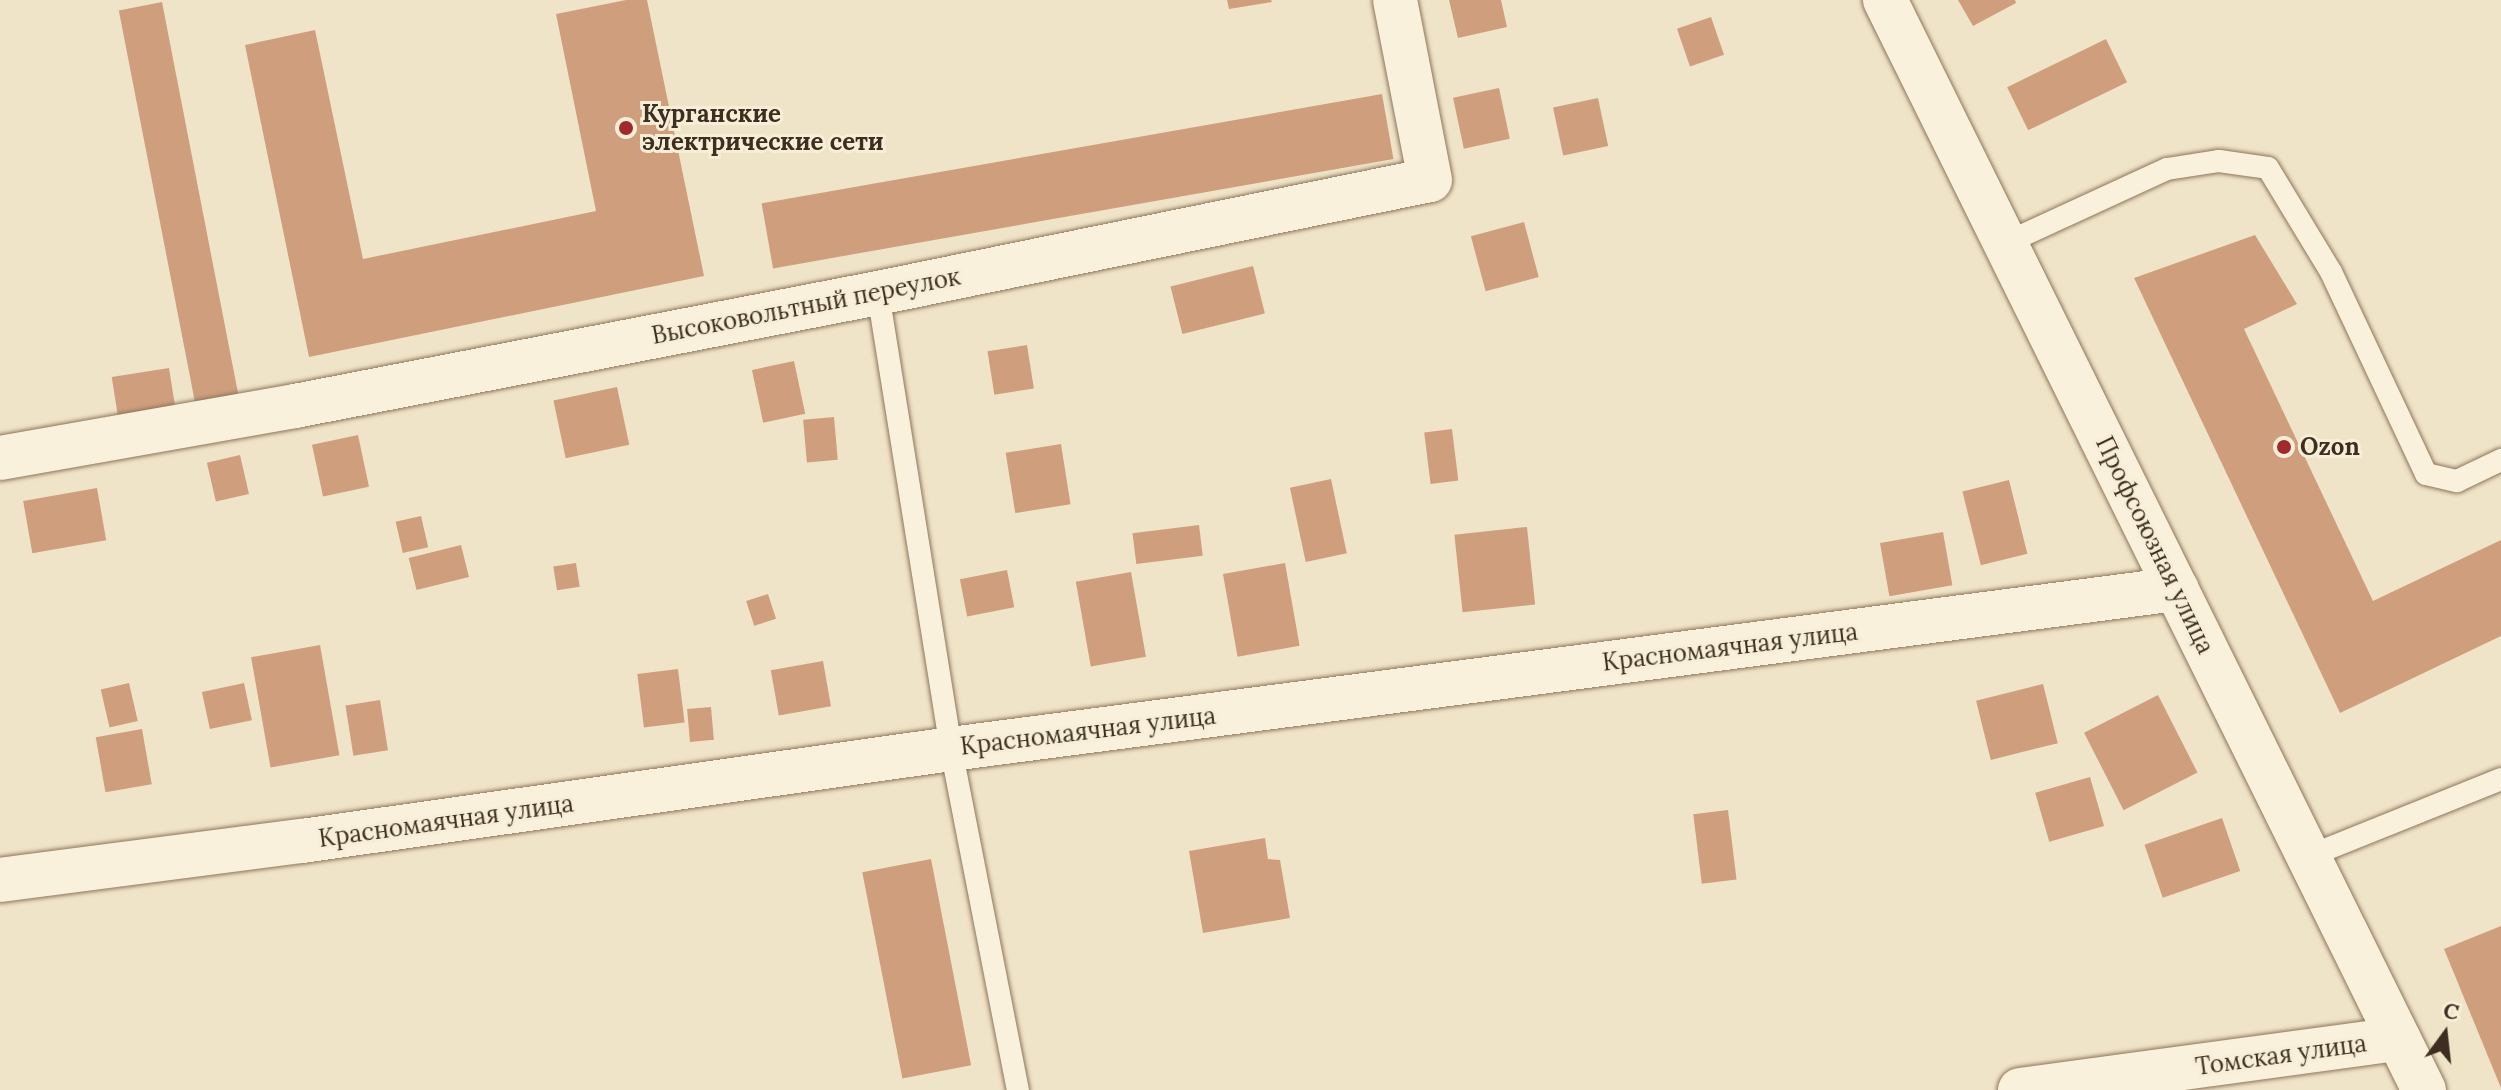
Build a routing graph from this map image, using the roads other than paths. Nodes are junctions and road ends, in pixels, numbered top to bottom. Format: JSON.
{"nodes":[{"id":1,"x":1395,"y":0,"type":"edge"},
{"id":2,"x":1885,"y":0,"type":"edge"},
{"id":3,"x":2006,"y":243,"type":"junction"},
{"id":4,"x":878,"y":293,"type":"junction"},
{"id":5,"x":0,"y":458,"type":"edge"},
{"id":6,"x":2501,"y":460,"type":"edge"},
{"id":7,"x":2177,"y":589,"type":"junction"},
{"id":8,"x":951,"y":749,"type":"junction"},
{"id":9,"x":2501,"y":779,"type":"edge"},
{"id":10,"x":2307,"y":857,"type":"junction"},
{"id":11,"x":0,"y":880,"type":"edge"},
{"id":12,"x":2399,"y":1039,"type":"junction"},
{"id":13,"x":1018,"y":1090,"type":"edge"},
{"id":14,"x":2020,"y":1090,"type":"edge"},
{"id":15,"x":2424,"y":1090,"type":"edge"}],
"edges":[{"from":1,"to":4,"type":"street","name":"Высоковольтный переулок"},
{"from":2,"to":3,"type":"street","name":"Профсоюзная улица"},
{"from":3,"to":6,"type":"lane"},
{"from":3,"to":7,"type":"street","name":"Профсоюзная улица"},
{"from":4,"to":5,"type":"street","name":"Высоковольтный переулок"},
{"from":4,"to":8,"type":"lane"},
{"from":7,"to":8,"type":"street","name":"Красномаячная улица"},
{"from":7,"to":10,"type":"street","name":"Профсоюзная улица"},
{"from":8,"to":11,"type":"street","name":"Красномаячная улица"},
{"from":8,"to":13,"type":"lane"},
{"from":9,"to":10,"type":"lane"},
{"from":10,"to":12,"type":"street","name":"Профсоюзная улица"},
{"from":12,"to":14,"type":"street","name":"Томская улица"},
{"from":12,"to":15,"type":"street","name":"Профсоюзная улица"}]}
